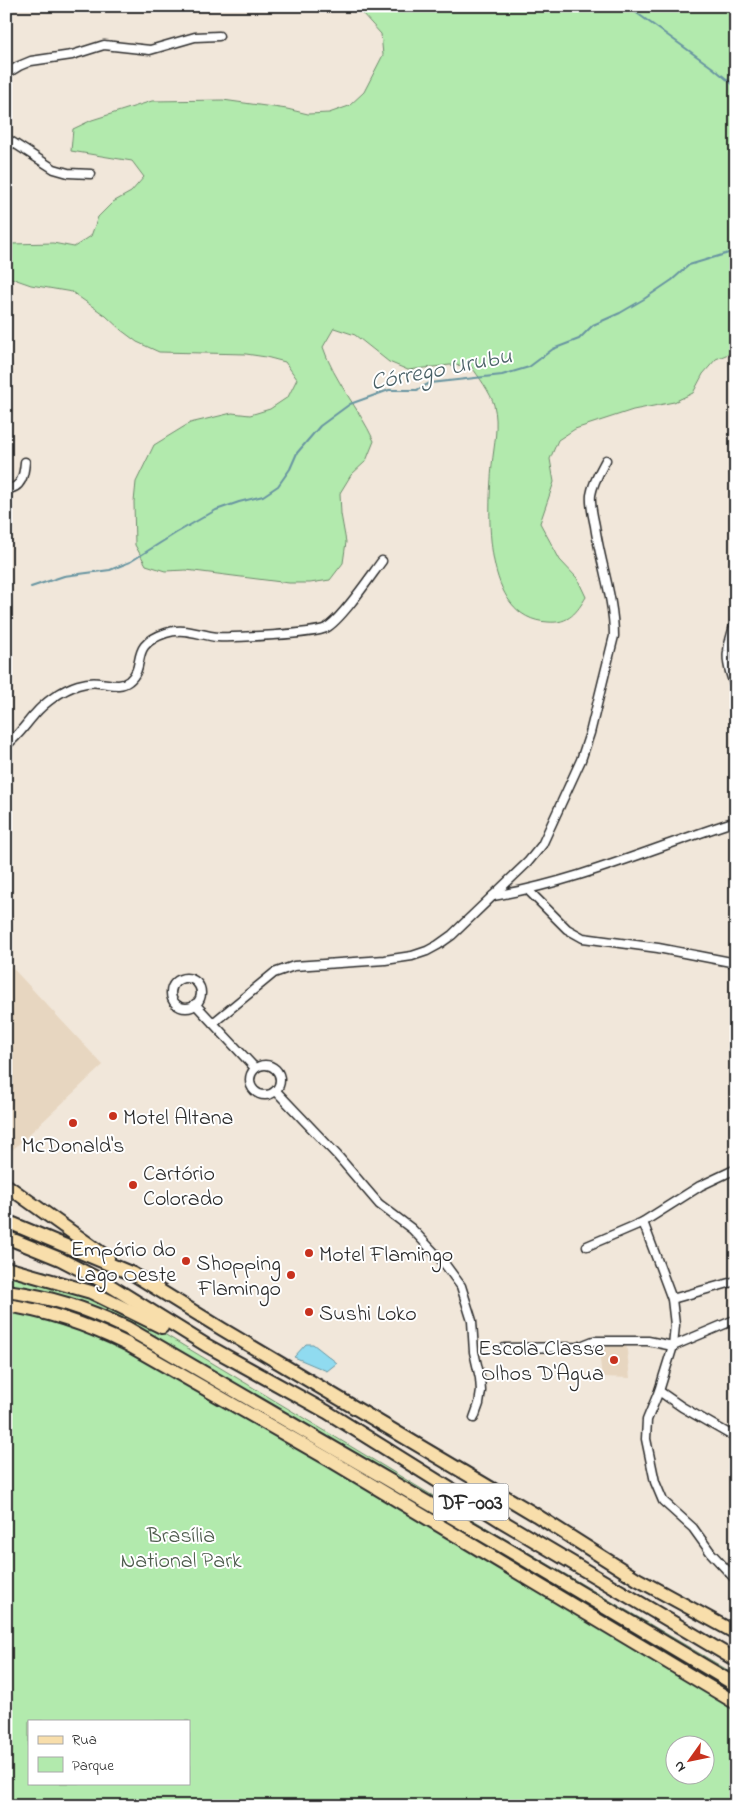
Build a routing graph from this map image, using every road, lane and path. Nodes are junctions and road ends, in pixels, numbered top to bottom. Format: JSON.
{"nodes":[{"id":1,"x":219,"y":36,"type":"dead end"},
{"id":2,"x":6,"y":74,"type":"edge"},
{"id":3,"x":6,"y":138,"type":"edge"},
{"id":4,"x":91,"y":174,"type":"dead end"},
{"id":5,"x":606,"y":460,"type":"dead end"},
{"id":6,"x":26,"y":462,"type":"dead end"},
{"id":7,"x":6,"y":489,"type":"edge"},
{"id":8,"x":382,"y":561,"type":"dead end"},
{"id":9,"x":736,"y":583,"type":"edge"},
{"id":10,"x":736,"y":610,"type":"edge"},
{"id":11,"x":736,"y":617,"type":"edge"},
{"id":12,"x":736,"y":690,"type":"edge"},
{"id":13,"x":6,"y":745,"type":"edge"},
{"id":14,"x":736,"y":821,"type":"edge"},
{"id":15,"x":528,"y":890,"type":"junction"},
{"id":16,"x":493,"y":896,"type":"junction"},
{"id":17,"x":736,"y":963,"type":"edge"},
{"id":18,"x":195,"y":1004,"type":"dead end"},
{"id":19,"x":213,"y":1023,"type":"junction"},
{"id":20,"x":255,"y":1068,"type":"junction"},
{"id":21,"x":276,"y":1091,"type":"junction"},
{"id":22,"x":736,"y":1169,"type":"edge"},
{"id":23,"x":6,"y":1185,"type":"edge"},
{"id":24,"x":6,"y":1221,"type":"edge"},
{"id":25,"x":642,"y":1222,"type":"junction"},
{"id":26,"x":6,"y":1237,"type":"edge"},
{"id":27,"x":588,"y":1246,"type":"dead end"},
{"id":28,"x":6,"y":1268,"type":"edge"},
{"id":29,"x":122,"y":1269,"type":"junction"},
{"id":30,"x":736,"y":1281,"type":"edge"},
{"id":31,"x":6,"y":1291,"type":"edge"},
{"id":32,"x":672,"y":1299,"type":"junction"},
{"id":33,"x":6,"y":1305,"type":"edge"},
{"id":34,"x":732,"y":1320,"type":"dead end"},
{"id":35,"x":206,"y":1345,"type":"junction"},
{"id":36,"x":674,"y":1346,"type":"junction"},
{"id":37,"x":504,"y":1348,"type":"dead end"},
{"id":38,"x":659,"y":1391,"type":"junction"},
{"id":39,"x":474,"y":1418,"type":"dead end"},
{"id":40,"x":736,"y":1438,"type":"edge"},
{"id":41,"x":736,"y":1580,"type":"edge"},
{"id":42,"x":736,"y":1632,"type":"edge"},
{"id":43,"x":736,"y":1660,"type":"edge"},
{"id":44,"x":736,"y":1685,"type":"edge"},
{"id":45,"x":736,"y":1702,"type":"edge"}],
"edges":[{"from":1,"to":2,"type":"street"},
{"from":3,"to":4,"type":"street"},
{"from":5,"to":16,"type":"street"},
{"from":6,"to":7,"type":"street"},
{"from":8,"to":13,"type":"street"},
{"from":9,"to":10,"type":"street"},
{"from":11,"to":12,"type":"street"},
{"from":14,"to":15,"type":"street"},
{"from":15,"to":16,"type":"street"},
{"from":15,"to":17,"type":"street"},
{"from":16,"to":19,"type":"street"},
{"from":18,"to":19,"type":"street"},
{"from":19,"to":20,"type":"street"},
{"from":20,"to":21,"type":"street"},
{"from":20,"to":21,"type":"street"},
{"from":21,"to":39,"type":"street"},
{"from":22,"to":25,"type":"street"},
{"from":23,"to":29,"type":"main road"},
{"from":24,"to":29,"type":"main road"},
{"from":25,"to":27,"type":"street"},
{"from":25,"to":32,"type":"street"},
{"from":26,"to":35,"type":"main road"},
{"from":28,"to":35,"type":"main road"},
{"from":29,"to":42,"type":"main road","number":"DF-003"},
{"from":30,"to":32,"type":"street"},
{"from":31,"to":44,"type":"main road"},
{"from":32,"to":36,"type":"street"},
{"from":33,"to":45,"type":"main road"},
{"from":34,"to":36,"type":"street"},
{"from":35,"to":43,"type":"main road","number":"DF-003"},
{"from":36,"to":37,"type":"street"},
{"from":36,"to":38,"type":"street"},
{"from":38,"to":40,"type":"street"},
{"from":38,"to":41,"type":"street"}]}
